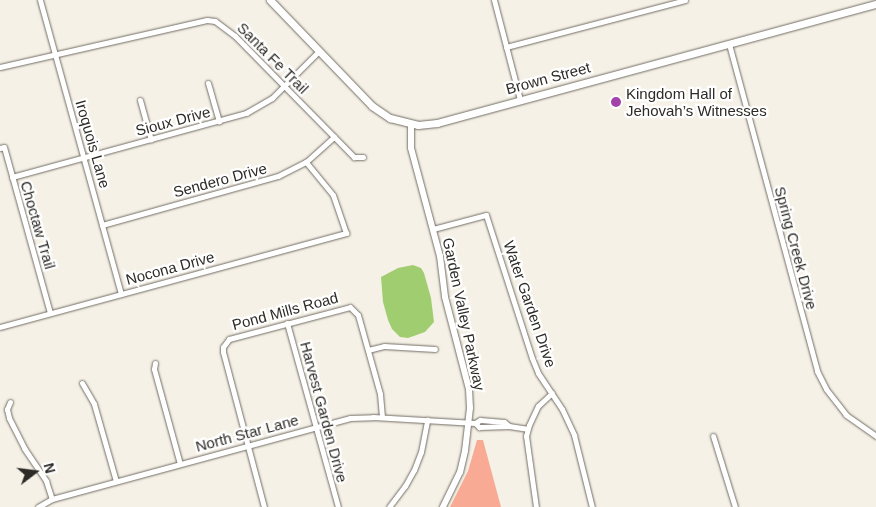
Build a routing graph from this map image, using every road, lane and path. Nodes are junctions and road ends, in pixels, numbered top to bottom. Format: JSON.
{"nodes":[{"id":1,"x":40,"y":0,"type":"edge"},
{"id":2,"x":270,"y":0,"type":"edge"},
{"id":3,"x":494,"y":0,"type":"edge"},
{"id":4,"x":685,"y":0,"type":"edge"},
{"id":5,"x":662,"y":3,"type":"edge"},
{"id":6,"x":863,"y":3,"type":"edge"},
{"id":7,"x":876,"y":4,"type":"edge"},
{"id":8,"x":729,"y":44,"type":"junction"},
{"id":9,"x":506,"y":47,"type":"junction"},
{"id":10,"x":319,"y":51,"type":"junction"},
{"id":11,"x":54,"y":54,"type":"junction"},
{"id":12,"x":0,"y":67,"type":"edge"},
{"id":13,"x":208,"y":84,"type":"dead end"},
{"id":14,"x":284,"y":86,"type":"junction"},
{"id":15,"x":140,"y":100,"type":"dead end"},
{"id":16,"x":520,"y":100,"type":"junction"},
{"id":17,"x":219,"y":121,"type":"junction"},
{"id":18,"x":411,"y":125,"type":"junction"},
{"id":19,"x":334,"y":137,"type":"junction"},
{"id":20,"x":151,"y":140,"type":"junction"},
{"id":21,"x":0,"y":148,"type":"edge"},
{"id":22,"x":363,"y":157,"type":"dead end"},
{"id":23,"x":84,"y":158,"type":"junction"},
{"id":24,"x":306,"y":162,"type":"junction"},
{"id":25,"x":12,"y":177,"type":"junction"},
{"id":26,"x":102,"y":225,"type":"junction"},
{"id":27,"x":432,"y":229,"type":"junction"},
{"id":28,"x":121,"y":294,"type":"junction"},
{"id":29,"x":50,"y":313,"type":"junction"},
{"id":30,"x":287,"y":323,"type":"junction"},
{"id":31,"x":0,"y":327,"type":"edge"},
{"id":32,"x":435,"y":349,"type":"dead end"},
{"id":33,"x":368,"y":350,"type":"junction"},
{"id":34,"x":154,"y":363,"type":"dead end"},
{"id":35,"x":82,"y":383,"type":"dead end"},
{"id":36,"x":552,"y":393,"type":"junction"},
{"id":37,"x":10,"y":402,"type":"dead end"},
{"id":38,"x":382,"y":417,"type":"junction"},
{"id":39,"x":427,"y":420,"type":"junction"},
{"id":40,"x":472,"y":423,"type":"junction"},
{"id":41,"x":316,"y":427,"type":"junction"},
{"id":42,"x":527,"y":429,"type":"junction"},
{"id":43,"x":713,"y":436,"type":"dead end"},
{"id":44,"x":876,"y":436,"type":"edge"},
{"id":45,"x":248,"y":445,"type":"junction"},
{"id":46,"x":180,"y":464,"type":"junction"},
{"id":47,"x":116,"y":481,"type":"junction"},
{"id":48,"x":52,"y":498,"type":"junction"},
{"id":49,"x":38,"y":507,"type":"edge"},
{"id":50,"x":264,"y":507,"type":"edge"},
{"id":51,"x":338,"y":507,"type":"edge"},
{"id":52,"x":389,"y":507,"type":"edge"},
{"id":53,"x":444,"y":507,"type":"edge"},
{"id":54,"x":536,"y":507,"type":"edge"},
{"id":55,"x":592,"y":507,"type":"edge"},
{"id":56,"x":735,"y":507,"type":"edge"}],
"edges":[{"from":1,"to":11,"type":"street","name":"Iroquois Lane"},
{"from":2,"to":10,"type":"main road","name":"Brown Street"},
{"from":3,"to":9,"type":"street"},
{"from":4,"to":5,"type":"street"},
{"from":5,"to":9,"type":"street"},
{"from":6,"to":7,"type":"main road","name":"Brown Street"},
{"from":6,"to":8,"type":"main road","name":"Brown Street"},
{"from":8,"to":16,"type":"main road","name":"Brown Street"},
{"from":8,"to":44,"type":"street","name":"Spring Creek Drive"},
{"from":9,"to":16,"type":"street"},
{"from":10,"to":14,"type":"street","name":"Sioux Drive"},
{"from":10,"to":18,"type":"main road","name":"Brown Street"},
{"from":11,"to":12,"type":"street","name":"Santa Fe Trail"},
{"from":11,"to":14,"type":"street","name":"Santa Fe Trail"},
{"from":11,"to":23,"type":"street","name":"Iroquois Lane"},
{"from":13,"to":17,"type":"street"},
{"from":14,"to":17,"type":"street","name":"Sioux Drive"},
{"from":14,"to":19,"type":"street","name":"Santa Fe Trail"},
{"from":15,"to":20,"type":"street"},
{"from":16,"to":18,"type":"main road","name":"Brown Street"},
{"from":17,"to":20,"type":"street","name":"Sioux Drive"},
{"from":18,"to":27,"type":"street","name":"Garden Valley Parkway"},
{"from":19,"to":22,"type":"street","name":"Santa Fe Trail"},
{"from":19,"to":24,"type":"street","name":"Sendero Drive"},
{"from":20,"to":23,"type":"street","name":"Sioux Drive"},
{"from":21,"to":25,"type":"street","name":"Choctaw Trail"},
{"from":23,"to":25,"type":"street","name":"Sioux Drive"},
{"from":23,"to":26,"type":"street","name":"Iroquois Lane"},
{"from":24,"to":26,"type":"street","name":"Sendero Drive"},
{"from":24,"to":28,"type":"street","name":"Nocona Drive"},
{"from":25,"to":29,"type":"street","name":"Choctaw Trail"},
{"from":26,"to":28,"type":"street","name":"Iroquois Lane"},
{"from":27,"to":36,"type":"street","name":"Water Garden Drive"},
{"from":27,"to":40,"type":"street","name":"Garden Valley Parkway"},
{"from":28,"to":29,"type":"street","name":"Nocona Drive"},
{"from":29,"to":31,"type":"street","name":"Nocona Drive"},
{"from":30,"to":33,"type":"street","name":"Pond Mills Road"},
{"from":30,"to":41,"type":"street","name":"Harvest Garden Drive"},
{"from":30,"to":45,"type":"street","name":"Pond Mills Road"},
{"from":32,"to":33,"type":"street"},
{"from":33,"to":38,"type":"street"},
{"from":34,"to":46,"type":"street"},
{"from":35,"to":47,"type":"street"},
{"from":36,"to":42,"type":"street"},
{"from":36,"to":55,"type":"street","name":"Water Garden Drive"},
{"from":37,"to":48,"type":"street"},
{"from":38,"to":39,"type":"street","name":"North Star Lane"},
{"from":38,"to":41,"type":"street","name":"North Star Lane"},
{"from":39,"to":40,"type":"street","name":"North Star Lane"},
{"from":39,"to":52,"type":"street"},
{"from":40,"to":42,"type":"street","name":"North Star Lane"},
{"from":40,"to":53,"type":"street","name":"Garden Valley Parkway"},
{"from":41,"to":45,"type":"street","name":"North Star Lane"},
{"from":41,"to":51,"type":"street","name":"Harvest Garden Drive"},
{"from":42,"to":54,"type":"street"},
{"from":43,"to":56,"type":"street"},
{"from":45,"to":46,"type":"street","name":"North Star Lane"},
{"from":45,"to":50,"type":"street"},
{"from":46,"to":47,"type":"street","name":"North Star Lane"},
{"from":47,"to":48,"type":"street","name":"North Star Lane"},
{"from":48,"to":49,"type":"street","name":"North Star Lane"}]}
